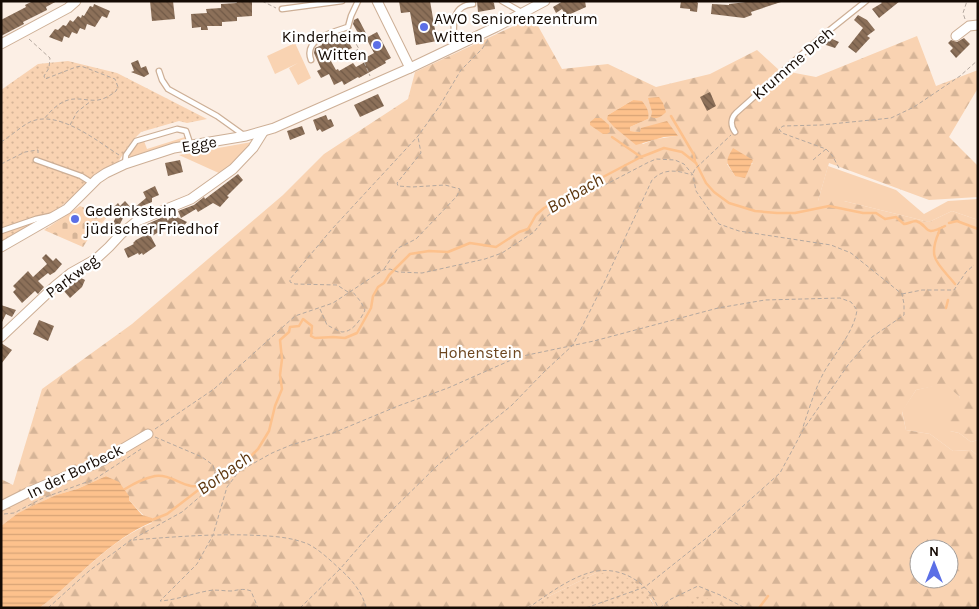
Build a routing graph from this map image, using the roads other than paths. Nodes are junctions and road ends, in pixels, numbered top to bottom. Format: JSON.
{"nodes":[{"id":1,"x":76,"y":1,"type":"edge"},
{"id":2,"x":342,"y":1,"type":"edge"},
{"id":3,"x":358,"y":1,"type":"edge"},
{"id":4,"x":378,"y":1,"type":"edge"},
{"id":5,"x":502,"y":1,"type":"edge"},
{"id":6,"x":545,"y":1,"type":"edge"},
{"id":7,"x":866,"y":1,"type":"edge"},
{"id":8,"x":473,"y":4,"type":"dead end"},
{"id":9,"x":282,"y":9,"type":"road end"},
{"id":10,"x":523,"y":13,"type":"junction"},
{"id":11,"x":973,"y":25,"type":"edge"},
{"id":12,"x":956,"y":36,"type":"dead end"},
{"id":13,"x":1,"y":44,"type":"edge"},
{"id":14,"x":454,"y":46,"type":"junction"},
{"id":15,"x":311,"y":60,"type":"dead end"},
{"id":16,"x":410,"y":68,"type":"junction"},
{"id":17,"x":159,"y":71,"type":"dead end"},
{"id":18,"x":263,"y":132,"type":"junction"},
{"id":19,"x":735,"y":132,"type":"road end"},
{"id":20,"x":246,"y":136,"type":"junction"},
{"id":21,"x":191,"y":146,"type":"junction"},
{"id":22,"x":36,"y":160,"type":"road end"},
{"id":23,"x":126,"y":164,"type":"junction"},
{"id":24,"x":93,"y":184,"type":"junction"},
{"id":25,"x":56,"y":215,"type":"junction"},
{"id":26,"x":1,"y":231,"type":"edge"},
{"id":27,"x":1,"y":247,"type":"edge"},
{"id":28,"x":1,"y":337,"type":"edge"},
{"id":29,"x":148,"y":434,"type":"road end"},
{"id":30,"x":1,"y":506,"type":"edge"}],
"edges":[{"from":1,"to":13,"type":"street"},
{"from":2,"to":9,"type":"lane"},
{"from":3,"to":15,"type":"lane"},
{"from":4,"to":16,"type":"street"},
{"from":5,"to":10,"type":"lane"},
{"from":6,"to":10,"type":"street","name":"Egge"},
{"from":7,"to":19,"type":"lane","name":"Krumme Dreh"},
{"from":8,"to":14,"type":"lane"},
{"from":10,"to":14,"type":"street","name":"Egge"},
{"from":11,"to":12,"type":"street"},
{"from":14,"to":16,"type":"street","name":"Egge"},
{"from":16,"to":18,"type":"street","name":"Egge"},
{"from":17,"to":20,"type":"lane"},
{"from":18,"to":20,"type":"street","name":"Egge"},
{"from":18,"to":28,"type":"street","name":"Parkweg"},
{"from":20,"to":21,"type":"street","name":"Egge"},
{"from":21,"to":23,"type":"street","name":"Egge"},
{"from":21,"to":23,"type":"lane"},
{"from":22,"to":24,"type":"lane"},
{"from":23,"to":24,"type":"street","name":"Egge"},
{"from":24,"to":25,"type":"street","name":"Egge"},
{"from":25,"to":26,"type":"lane"},
{"from":25,"to":27,"type":"street","name":"Egge"},
{"from":29,"to":30,"type":"street","name":"In der Borbeck"}]}
